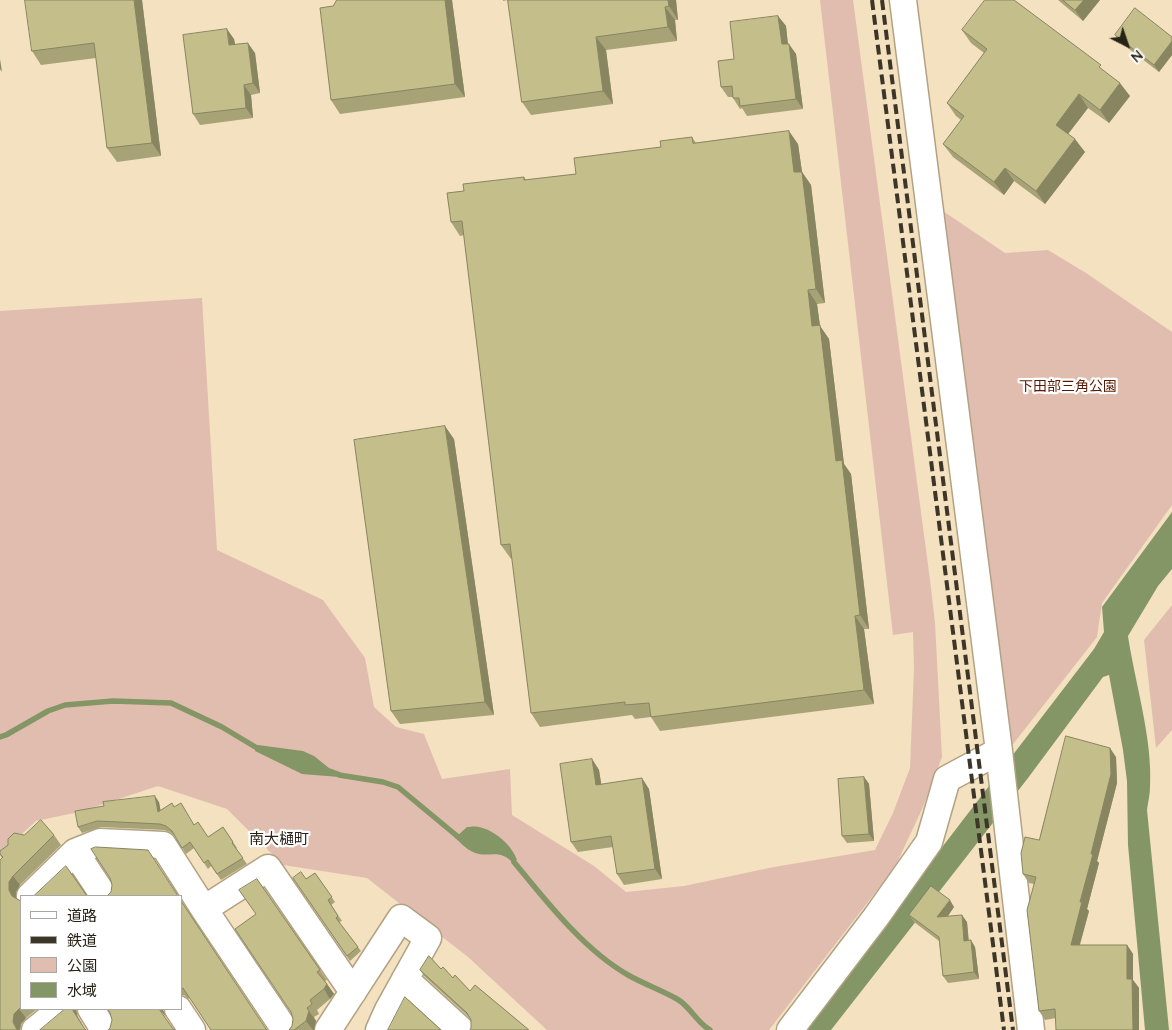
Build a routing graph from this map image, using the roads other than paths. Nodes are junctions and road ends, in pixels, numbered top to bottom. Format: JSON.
{"nodes":[{"id":1,"x":903,"y":0,"type":"edge"},
{"id":2,"x":999,"y":751,"type":"junction"},
{"id":3,"x":75,"y":852,"type":"junction"},
{"id":4,"x":31,"y":895,"type":"edge"},
{"id":5,"x":103,"y":895,"type":"edge"},
{"id":6,"x":204,"y":909,"type":"junction"},
{"id":7,"x":405,"y":979,"type":"junction"},
{"id":8,"x":353,"y":992,"type":"junction"},
{"id":9,"x":60,"y":1010,"type":"edge"},
{"id":10,"x":92,"y":1010,"type":"edge"},
{"id":11,"x":179,"y":1010,"type":"edge"},
{"id":12,"x":35,"y":1030,"type":"edge"},
{"id":13,"x":104,"y":1030,"type":"edge"},
{"id":14,"x":192,"y":1030,"type":"edge"},
{"id":15,"x":286,"y":1030,"type":"edge"},
{"id":16,"x":328,"y":1030,"type":"edge"},
{"id":17,"x":379,"y":1030,"type":"edge"},
{"id":18,"x":461,"y":1030,"type":"edge"},
{"id":19,"x":790,"y":1030,"type":"edge"},
{"id":20,"x":1031,"y":1030,"type":"edge"}],
"edges":[{"from":1,"to":2,"type":"street"},
{"from":2,"to":19,"type":"street"},
{"from":2,"to":20,"type":"street"},
{"from":3,"to":4,"type":"street"},
{"from":3,"to":5,"type":"street"},
{"from":3,"to":6,"type":"street"},
{"from":6,"to":8,"type":"street"},
{"from":6,"to":15,"type":"street"},
{"from":7,"to":8,"type":"street"},
{"from":7,"to":17,"type":"street"},
{"from":7,"to":18,"type":"street"},
{"from":8,"to":16,"type":"street"},
{"from":9,"to":12,"type":"street"},
{"from":10,"to":13,"type":"street"},
{"from":11,"to":14,"type":"street"}]}
